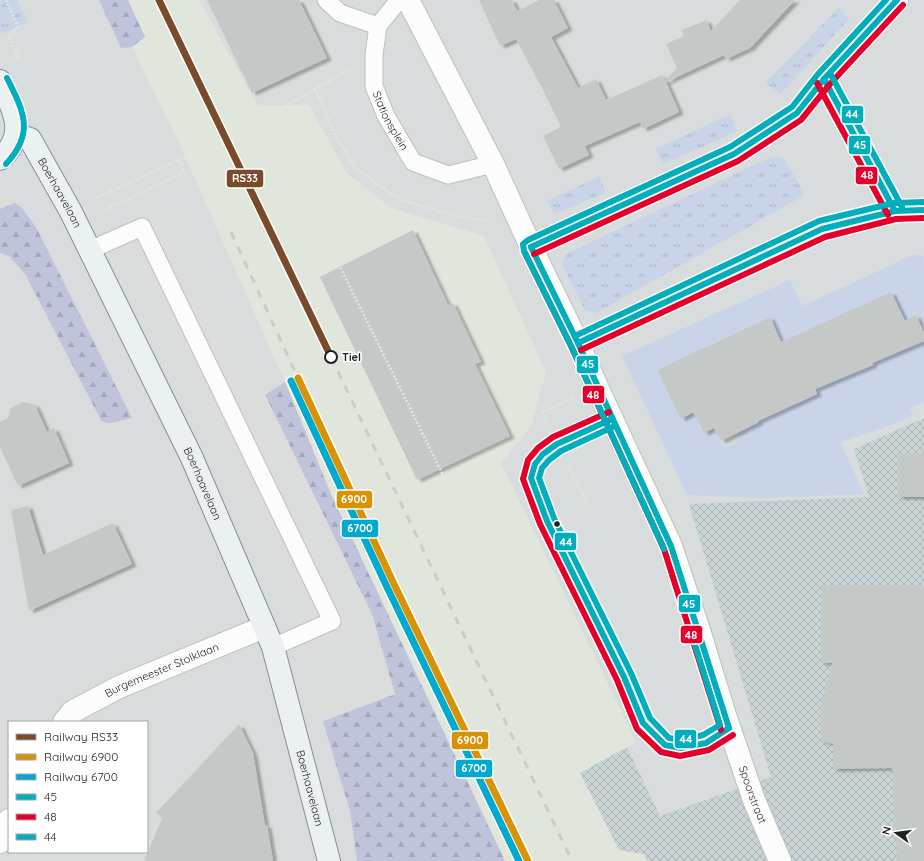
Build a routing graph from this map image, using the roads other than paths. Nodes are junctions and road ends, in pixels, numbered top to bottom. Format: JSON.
{"nodes":[{"id":1,"x":326,"y":0,"type":"edge"},
{"id":2,"x":399,"y":0,"type":"edge"},
{"id":3,"x":408,"y":0,"type":"edge"},
{"id":4,"x":897,"y":0,"type":"edge"},
{"id":5,"x":378,"y":26,"type":"junction"},
{"id":6,"x":824,"y":79,"type":"junction"},
{"id":7,"x":0,"y":81,"type":"edge"},
{"id":8,"x":17,"y":135,"type":"junction"},
{"id":9,"x":0,"y":159,"type":"edge"},
{"id":10,"x":493,"y":164,"type":"junction"},
{"id":11,"x":924,"y":210,"type":"edge"},
{"id":12,"x":894,"y":211,"type":"junction"},
{"id":13,"x":531,"y":247,"type":"junction"},
{"id":14,"x":90,"y":250,"type":"junction"},
{"id":15,"x":578,"y":343,"type":"junction"},
{"id":16,"x":612,"y":418,"type":"junction"},
{"id":17,"x":264,"y":627,"type":"junction"},
{"id":18,"x":273,"y":647,"type":"junction"},
{"id":19,"x":65,"y":721,"type":"edge"},
{"id":20,"x":729,"y":728,"type":"junction"},
{"id":21,"x":8,"y":822,"type":"edge"},
{"id":22,"x":0,"y":842,"type":"edge"},
{"id":23,"x":330,"y":861,"type":"edge"},
{"id":24,"x":780,"y":861,"type":"edge"}],
"edges":[{"from":1,"to":5,"type":"lane"},
{"from":2,"to":5,"type":"lane"},
{"from":3,"to":10,"type":"street"},
{"from":4,"to":6,"type":"street"},
{"from":5,"to":10,"type":"lane","name":"Stationsplein"},
{"from":6,"to":12,"type":"street"},
{"from":6,"to":13,"type":"street"},
{"from":7,"to":8,"type":"street"},
{"from":8,"to":9,"type":"street"},
{"from":8,"to":14,"type":"street","name":"Boerhaavelaan"},
{"from":10,"to":13,"type":"street"},
{"from":11,"to":12,"type":"street"},
{"from":12,"to":15,"type":"street"},
{"from":13,"to":15,"type":"street"},
{"from":14,"to":17,"type":"street","name":"Boerhaavelaan"},
{"from":14,"to":18,"type":"lane"},
{"from":15,"to":16,"type":"street","name":"Spoorstraat"},
{"from":16,"to":20,"type":"street","name":"Spoorstraat"},
{"from":16,"to":20,"type":"lane"},
{"from":17,"to":18,"type":"street","name":"Boerhaavelaan"},
{"from":17,"to":19,"type":"street","name":"Burgemeester Stolklaan"},
{"from":18,"to":23,"type":"street","name":"Boerhaavelaan"},
{"from":20,"to":24,"type":"street","name":"Spoorstraat"},
{"from":21,"to":22,"type":"street"}]}
